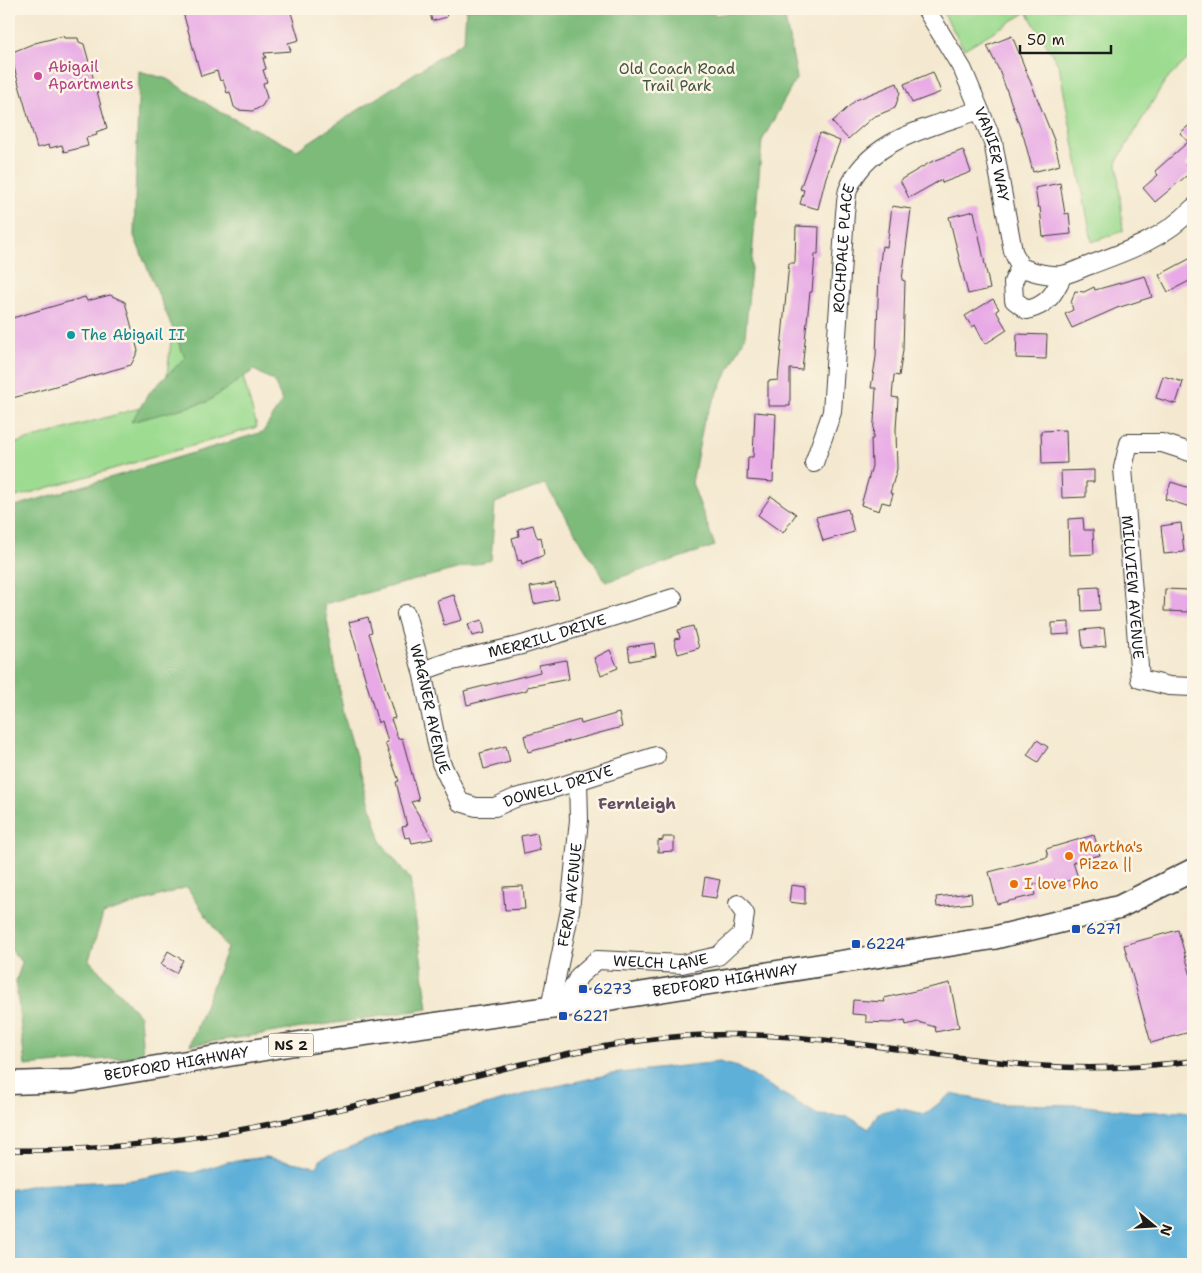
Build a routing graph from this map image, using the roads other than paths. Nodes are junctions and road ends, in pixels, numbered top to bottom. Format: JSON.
{"nodes":[{"id":1,"x":926,"y":9,"type":"edge"},
{"id":2,"x":979,"y":110,"type":"junction"},
{"id":3,"x":1193,"y":208,"type":"edge"},
{"id":4,"x":1020,"y":267,"type":"junction"},
{"id":5,"x":1063,"y":275,"type":"junction"},
{"id":6,"x":1193,"y":453,"type":"edge"},
{"id":7,"x":814,"y":463,"type":"dead end"},
{"id":8,"x":673,"y":598,"type":"dead end"},
{"id":9,"x":406,"y":614,"type":"dead end"},
{"id":10,"x":422,"y":672,"type":"junction"},
{"id":11,"x":1193,"y":686,"type":"edge"},
{"id":12,"x":656,"y":756,"type":"dead end"},
{"id":13,"x":578,"y":780,"type":"junction"},
{"id":14,"x":460,"y":802,"type":"joint"},
{"id":15,"x":1193,"y":870,"type":"edge"},
{"id":16,"x":738,"y":904,"type":"dead end"},
{"id":17,"x":556,"y":1007,"type":"junction"},
{"id":18,"x":9,"y":1083,"type":"edge"}],
"edges":[{"from":1,"to":2,"type":"street","name":"VANIER WAY"},
{"from":2,"to":4,"type":"street","name":"VANIER WAY"},
{"from":2,"to":7,"type":"street","name":"ROCHDALE PLACE"},
{"from":3,"to":5,"type":"street"},
{"from":4,"to":5,"type":"street"},
{"from":4,"to":5,"type":"street"},
{"from":6,"to":11,"type":"street","name":"MILLVIEW AVENUE"},
{"from":8,"to":10,"type":"street","name":"MERRILL DRIVE"},
{"from":9,"to":10,"type":"street","name":"WAGNER AVENUE"},
{"from":10,"to":14,"type":"street","name":"WAGNER AVENUE"},
{"from":12,"to":13,"type":"street","name":"DOWELL DRIVE"},
{"from":13,"to":14,"type":"street","name":"DOWELL DRIVE"},
{"from":13,"to":17,"type":"street","name":"FERN AVENUE"},
{"from":15,"to":17,"type":"main road","name":"BEDFORD HIGHWAY","number":"NS 2"},
{"from":16,"to":17,"type":"street","name":"WELCH LANE"},
{"from":17,"to":18,"type":"main road","name":"BEDFORD HIGHWAY","number":"NS 2"}]}
